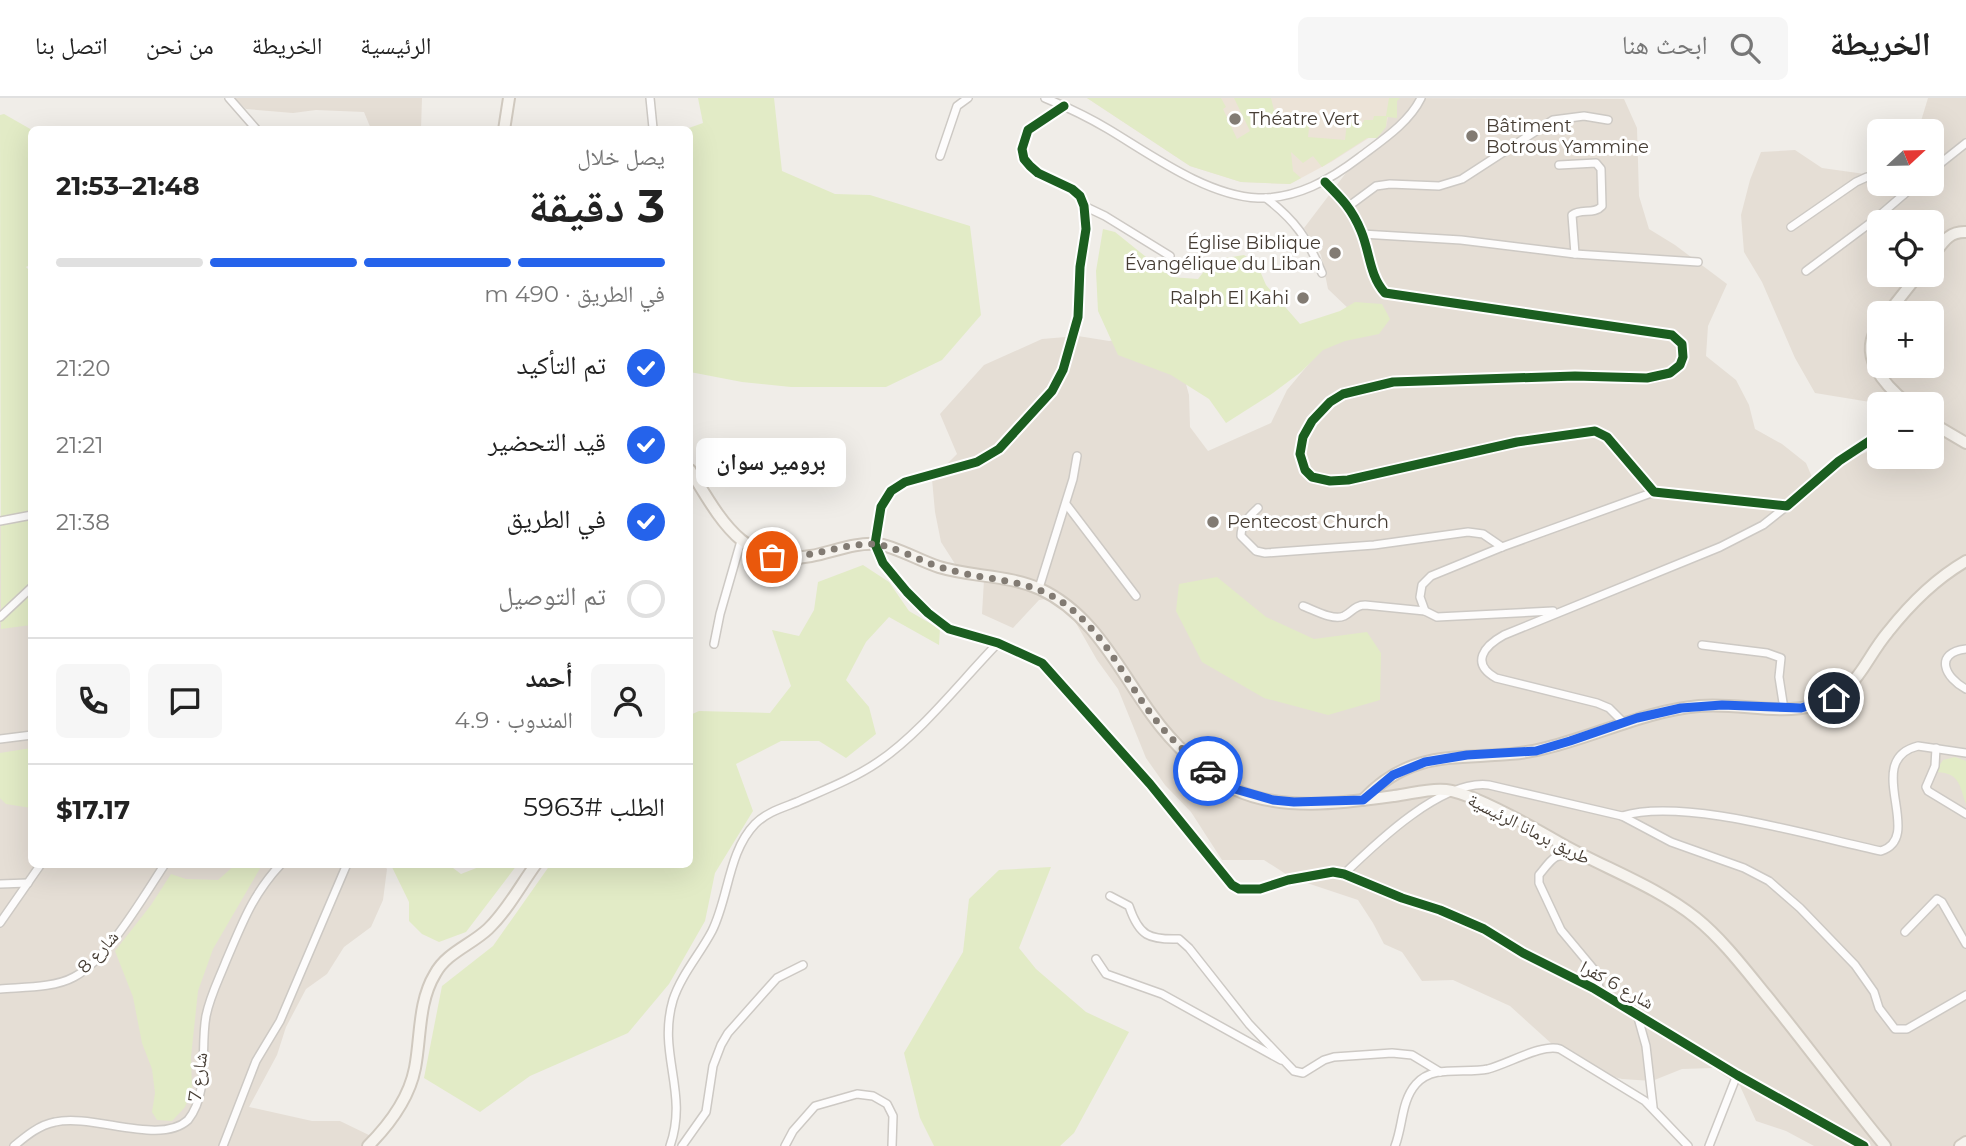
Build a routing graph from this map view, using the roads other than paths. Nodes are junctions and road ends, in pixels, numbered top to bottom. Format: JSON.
{"nodes":[{"id":1,"x":229,"y":98,"type":"edge"},
{"id":2,"x":509,"y":98,"type":"edge"},
{"id":3,"x":650,"y":98,"type":"edge"},
{"id":4,"x":968,"y":98,"type":"edge"},
{"id":5,"x":1045,"y":98,"type":"edge"},
{"id":6,"x":1421,"y":98,"type":"edge"},
{"id":7,"x":1064,"y":106,"type":"junction"},
{"id":8,"x":1608,"y":120,"type":"dead end"},
{"id":9,"x":254,"y":126,"type":"edge"},
{"id":10,"x":506,"y":126,"type":"edge"},
{"id":11,"x":653,"y":126,"type":"edge"},
{"id":12,"x":1966,"y":143,"type":"edge"},
{"id":13,"x":940,"y":156,"type":"dead end"},
{"id":14,"x":1944,"y":160,"type":"edge"},
{"id":15,"x":1559,"y":165,"type":"dead end"},
{"id":16,"x":1867,"y":177,"type":"edge"},
{"id":17,"x":1325,"y":182,"type":"junction"},
{"id":18,"x":1901,"y":196,"type":"edge"},
{"id":19,"x":1265,"y":197,"type":"junction"},
{"id":20,"x":1084,"y":206,"type":"junction"},
{"id":21,"x":1349,"y":206,"type":"junction"},
{"id":22,"x":1791,"y":227,"type":"dead end"},
{"id":23,"x":1960,"y":232,"type":"edge"},
{"id":24,"x":1362,"y":234,"type":"junction"},
{"id":25,"x":1944,"y":241,"type":"edge"},
{"id":26,"x":1575,"y":254,"type":"junction"},
{"id":27,"x":1170,"y":256,"type":"dead end"},
{"id":28,"x":1698,"y":262,"type":"dead end"},
{"id":29,"x":1806,"y":271,"type":"dead end"},
{"id":30,"x":1322,"y":272,"type":"dead end"},
{"id":31,"x":1909,"y":287,"type":"edge"},
{"id":32,"x":1897,"y":301,"type":"edge"},
{"id":33,"x":1881,"y":378,"type":"edge"},
{"id":34,"x":1896,"y":392,"type":"edge"},
{"id":35,"x":1944,"y":430,"type":"edge"},
{"id":36,"x":1867,"y":443,"type":"edge"},
{"id":37,"x":1966,"y":443,"type":"edge"},
{"id":38,"x":1077,"y":456,"type":"dead end"},
{"id":39,"x":693,"y":475,"type":"edge"},
{"id":40,"x":1654,"y":492,"type":"junction"},
{"id":41,"x":1066,"y":504,"type":"junction"},
{"id":42,"x":1787,"y":506,"type":"junction"},
{"id":43,"x":1258,"y":508,"type":"dead end"},
{"id":44,"x":28,"y":516,"type":"edge"},
{"id":45,"x":0,"y":521,"type":"edge"},
{"id":46,"x":741,"y":541,"type":"junction"},
{"id":47,"x":875,"y":544,"type":"junction"},
{"id":48,"x":1502,"y":547,"type":"junction"},
{"id":49,"x":1962,"y":564,"type":"edge"},
{"id":50,"x":1039,"y":588,"type":"junction"},
{"id":51,"x":28,"y":590,"type":"edge"},
{"id":52,"x":1136,"y":596,"type":"dead end"},
{"id":53,"x":1304,"y":606,"type":"dead end"},
{"id":54,"x":1563,"y":610,"type":"junction"},
{"id":55,"x":1425,"y":611,"type":"junction"},
{"id":56,"x":2,"y":612,"type":"edge"},
{"id":57,"x":998,"y":643,"type":"junction"},
{"id":58,"x":714,"y":644,"type":"dead end"},
{"id":59,"x":1702,"y":645,"type":"dead end"},
{"id":60,"x":1966,"y":649,"type":"edge"},
{"id":61,"x":1966,"y":689,"type":"edge"},
{"id":62,"x":1783,"y":709,"type":"junction"},
{"id":63,"x":1623,"y":722,"type":"junction"},
{"id":64,"x":28,"y":736,"type":"edge"},
{"id":65,"x":0,"y":739,"type":"edge"},
{"id":66,"x":1936,"y":748,"type":"junction"},
{"id":67,"x":1966,"y":753,"type":"edge"},
{"id":68,"x":1452,"y":792,"type":"junction"},
{"id":69,"x":1363,"y":800,"type":"junction"},
{"id":70,"x":1966,"y":814,"type":"edge"},
{"id":71,"x":1622,"y":816,"type":"junction"},
{"id":72,"x":1581,"y":855,"type":"junction"},
{"id":73,"x":38,"y":868,"type":"edge"},
{"id":74,"x":162,"y":868,"type":"edge"},
{"id":75,"x":278,"y":868,"type":"edge"},
{"id":76,"x":345,"y":868,"type":"edge"},
{"id":77,"x":533,"y":868,"type":"edge"},
{"id":78,"x":1344,"y":874,"type":"junction"},
{"id":79,"x":28,"y":883,"type":"junction"},
{"id":80,"x":0,"y":884,"type":"edge"},
{"id":81,"x":1110,"y":896,"type":"dead end"},
{"id":82,"x":0,"y":923,"type":"edge"},
{"id":83,"x":1905,"y":932,"type":"dead end"},
{"id":84,"x":1963,"y":932,"type":"edge"},
{"id":85,"x":1966,"y":944,"type":"edge"},
{"id":86,"x":1096,"y":959,"type":"dead end"},
{"id":87,"x":803,"y":965,"type":"dead end"},
{"id":88,"x":0,"y":989,"type":"edge"},
{"id":89,"x":1600,"y":993,"type":"junction"},
{"id":90,"x":1966,"y":995,"type":"edge"},
{"id":91,"x":1637,"y":1014,"type":"junction"},
{"id":92,"x":1285,"y":1061,"type":"junction"},
{"id":93,"x":1440,"y":1072,"type":"junction"},
{"id":94,"x":1737,"y":1075,"type":"junction"},
{"id":95,"x":1653,"y":1107,"type":"junction"},
{"id":96,"x":1966,"y":1142,"type":"edge"},
{"id":97,"x":14,"y":1146,"type":"edge"},
{"id":98,"x":223,"y":1146,"type":"edge"},
{"id":99,"x":369,"y":1146,"type":"edge"},
{"id":100,"x":670,"y":1146,"type":"edge"},
{"id":101,"x":682,"y":1146,"type":"edge"},
{"id":102,"x":785,"y":1146,"type":"edge"},
{"id":103,"x":892,"y":1146,"type":"edge"},
{"id":104,"x":1395,"y":1146,"type":"edge"},
{"id":105,"x":1688,"y":1146,"type":"edge"},
{"id":106,"x":1709,"y":1146,"type":"edge"},
{"id":107,"x":1864,"y":1146,"type":"edge"},
{"id":108,"x":1885,"y":1146,"type":"edge"},
{"id":109,"x":1960,"y":1146,"type":"edge"}],
"edges":[{"from":1,"to":9,"type":"street"},
{"from":2,"to":10,"type":"main road"},
{"from":3,"to":11,"type":"street"},
{"from":4,"to":13,"type":"street"},
{"from":5,"to":7,"type":"street"},
{"from":6,"to":17,"type":"street"},
{"from":7,"to":19,"type":"street"},
{"from":7,"to":20,"type":"street"},
{"from":8,"to":21,"type":"street"},
{"from":12,"to":14,"type":"street"},
{"from":15,"to":26,"type":"street"},
{"from":16,"to":22,"type":"street"},
{"from":17,"to":19,"type":"street"},
{"from":17,"to":21,"type":"street"},
{"from":18,"to":29,"type":"street"},
{"from":19,"to":30,"type":"street"},
{"from":20,"to":27,"type":"street"},
{"from":20,"to":47,"type":"street"},
{"from":21,"to":24,"type":"street"},
{"from":23,"to":25,"type":"main road"},
{"from":24,"to":26,"type":"street"},
{"from":24,"to":40,"type":"street"},
{"from":26,"to":28,"type":"street"},
{"from":31,"to":32,"type":"main road"},
{"from":33,"to":34,"type":"main road"},
{"from":35,"to":37,"type":"main road"},
{"from":36,"to":42,"type":"street"},
{"from":38,"to":41,"type":"street"},
{"from":39,"to":46,"type":"main road","name":"طريق برمانا الرئيسية"},
{"from":40,"to":42,"type":"street"},
{"from":40,"to":48,"type":"street"},
{"from":41,"to":50,"type":"street"},
{"from":41,"to":52,"type":"street"},
{"from":42,"to":54,"type":"street"},
{"from":43,"to":48,"type":"street"},
{"from":44,"to":45,"type":"street"},
{"from":46,"to":47,"type":"main road","name":"طريق برمانا الرئيسية"},
{"from":46,"to":58,"type":"street"},
{"from":47,"to":50,"type":"main road","name":"طريق برمانا الرئيسية"},
{"from":47,"to":57,"type":"street"},
{"from":48,"to":55,"type":"street"},
{"from":49,"to":62,"type":"main road"},
{"from":50,"to":69,"type":"main road","name":"طريق برمانا الرئيسية"},
{"from":51,"to":56,"type":"street"},
{"from":53,"to":55,"type":"street"},
{"from":54,"to":55,"type":"street"},
{"from":54,"to":63,"type":"street"},
{"from":57,"to":78,"type":"street"},
{"from":57,"to":100,"type":"street"},
{"from":59,"to":62,"type":"street"},
{"from":60,"to":61,"type":"street"},
{"from":62,"to":63,"type":"main road"},
{"from":63,"to":69,"type":"main road"},
{"from":64,"to":65,"type":"street"},
{"from":66,"to":67,"type":"street"},
{"from":66,"to":70,"type":"street"},
{"from":66,"to":71,"type":"street"},
{"from":68,"to":69,"type":"main road","name":"طريق برمانا الرئيسية"},
{"from":68,"to":71,"type":"street"},
{"from":68,"to":72,"type":"main road","name":"طريق برمانا الرئيسية"},
{"from":68,"to":78,"type":"street"},
{"from":71,"to":90,"type":"street"},
{"from":72,"to":89,"type":"street"},
{"from":72,"to":108,"type":"main road","name":"طريق برمانا الرئيسية"},
{"from":73,"to":79,"type":"street"},
{"from":74,"to":88,"type":"street","name":"شارع 8"},
{"from":75,"to":97,"type":"street","name":"شارع 7"},
{"from":76,"to":98,"type":"street"},
{"from":77,"to":99,"type":"main road"},
{"from":78,"to":89,"type":"street","name":"شارع 6 كفرا"},
{"from":79,"to":80,"type":"street"},
{"from":79,"to":82,"type":"street"},
{"from":81,"to":92,"type":"street"},
{"from":83,"to":84,"type":"street"},
{"from":84,"to":85,"type":"street"},
{"from":86,"to":92,"type":"street"},
{"from":87,"to":101,"type":"street"},
{"from":89,"to":91,"type":"street","name":"شارع 6 كفرا"},
{"from":91,"to":94,"type":"street","name":"شارع 6 كفرا"},
{"from":91,"to":95,"type":"street"},
{"from":92,"to":93,"type":"street"},
{"from":93,"to":95,"type":"street"},
{"from":93,"to":104,"type":"street"},
{"from":94,"to":106,"type":"street"},
{"from":94,"to":107,"type":"street","name":"شارع 6 كفرا"},
{"from":95,"to":105,"type":"street"},
{"from":96,"to":109,"type":"main road"},
{"from":102,"to":103,"type":"street"}]}
